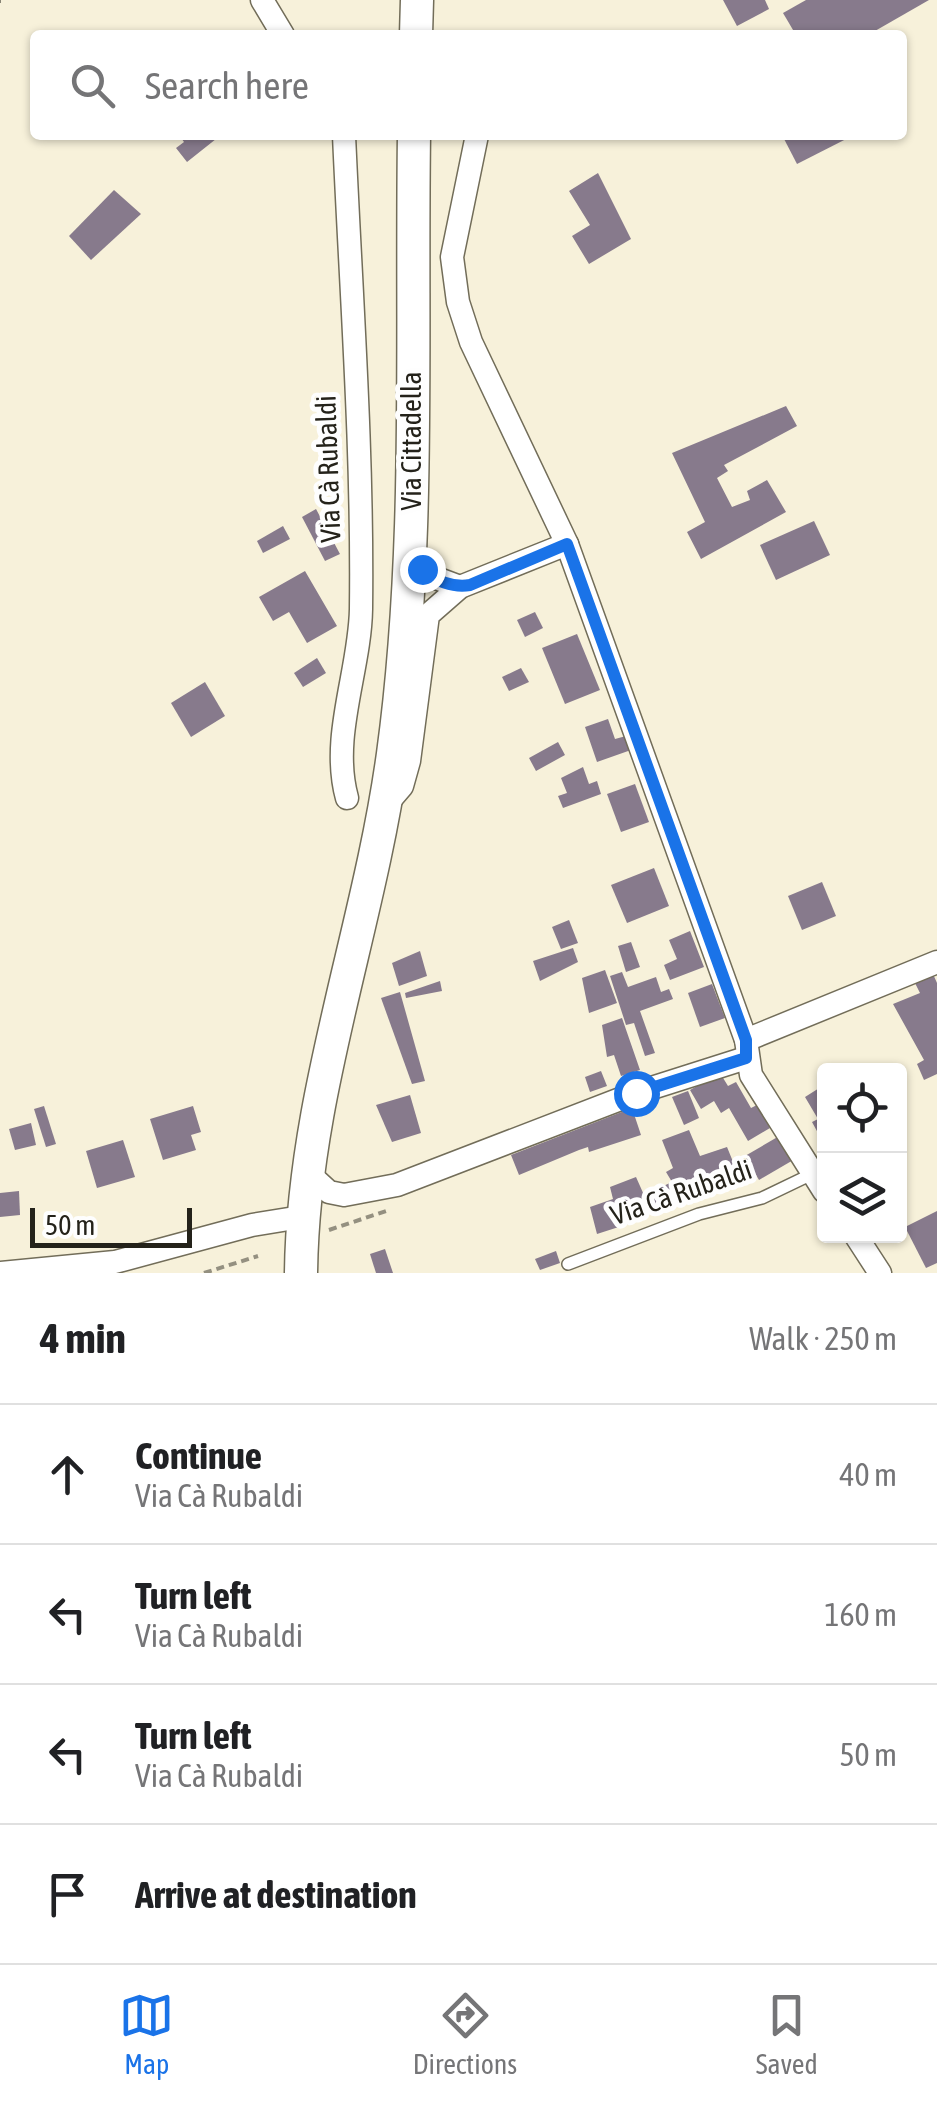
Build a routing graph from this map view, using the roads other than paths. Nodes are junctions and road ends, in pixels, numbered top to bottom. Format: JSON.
{"nodes":[{"id":1,"x":262,"y":0,"type":"edge"},
{"id":2,"x":417,"y":0,"type":"edge"},
{"id":3,"x":280,"y":30,"type":"edge"},
{"id":4,"x":416,"y":30,"type":"edge"},
{"id":5,"x":344,"y":140,"type":"edge"},
{"id":6,"x":414,"y":140,"type":"edge"},
{"id":7,"x":476,"y":140,"type":"edge"},
{"id":8,"x":410,"y":538,"type":"junction"},
{"id":9,"x":567,"y":544,"type":"junction"},
{"id":10,"x":460,"y":587,"type":"junction"},
{"id":11,"x":346,"y":798,"type":"dead end"},
{"id":12,"x":385,"y":806,"type":"junction"},
{"id":13,"x":937,"y":962,"type":"edge"},
{"id":14,"x":746,"y":1049,"type":"junction"},
{"id":15,"x":306,"y":1171,"type":"junction"},
{"id":16,"x":817,"y":1181,"type":"edge"},
{"id":17,"x":817,"y":1182,"type":"edge"},
{"id":18,"x":302,"y":1217,"type":"junction"},
{"id":19,"x":861,"y":1243,"type":"edge"},
{"id":20,"x":568,"y":1264,"type":"dead end"},
{"id":21,"x":0,"y":1273,"type":"edge"},
{"id":22,"x":300,"y":1273,"type":"edge"},
{"id":23,"x":880,"y":1273,"type":"edge"}],
"edges":[{"from":1,"to":3,"type":"street"},
{"from":2,"to":4,"type":"main road"},
{"from":5,"to":11,"type":"street","name":"Via Cà Rubaldi"},
{"from":6,"to":8,"type":"main road","name":"Via Cittadella"},
{"from":7,"to":9,"type":"street","name":"Via Cà Rubaldi"},
{"from":8,"to":10,"type":"street"},
{"from":8,"to":12,"type":"main road","name":"Via Cittadella"},
{"from":9,"to":10,"type":"street"},
{"from":9,"to":14,"type":"street","name":"Via Cà Rubaldi"},
{"from":10,"to":12,"type":"street"},
{"from":12,"to":15,"type":"main road","name":"Via Cittadella"},
{"from":13,"to":14,"type":"street"},
{"from":14,"to":15,"type":"street"},
{"from":14,"to":16,"type":"street","name":"Via Cà Rubaldi"},
{"from":15,"to":18,"type":"main road","name":"Via Cittadella"},
{"from":17,"to":20,"type":"lane","name":"Via Cà Rubaldi"},
{"from":18,"to":21,"type":"street"},
{"from":18,"to":22,"type":"main road","name":"Via Cittadella"},
{"from":19,"to":23,"type":"street"}]}
